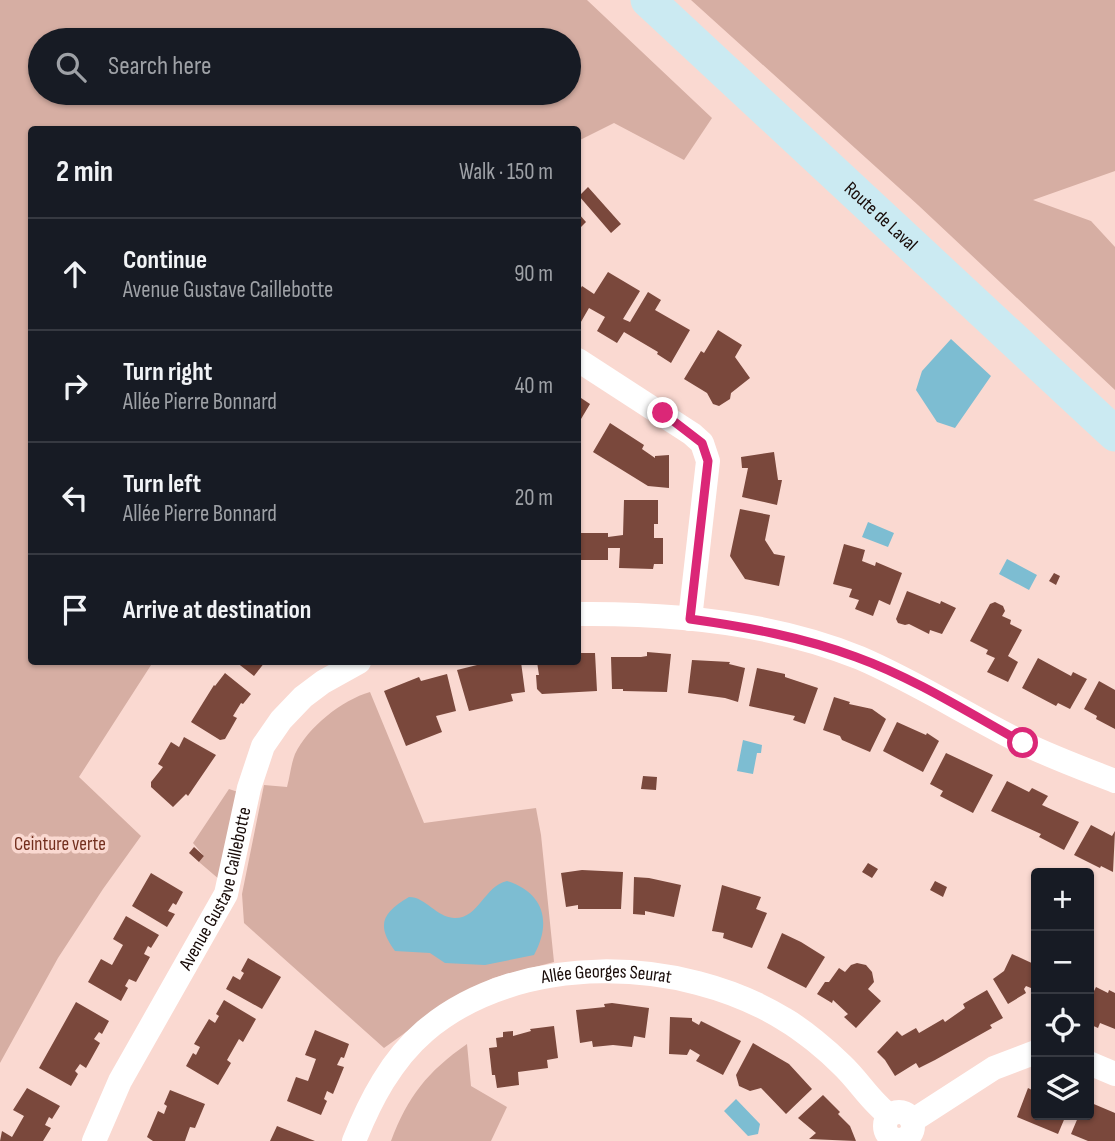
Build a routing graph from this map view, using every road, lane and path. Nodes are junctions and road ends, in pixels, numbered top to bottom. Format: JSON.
{"nodes":[{"id":1,"x":648,"y":0,"type":"edge"},
{"id":2,"x":581,"y":362,"type":"edge"},
{"id":3,"x":1115,"y":434,"type":"edge"},
{"id":4,"x":581,"y":614,"type":"edge"},
{"id":5,"x":690,"y":619,"type":"junction"},
{"id":6,"x":354,"y":665,"type":"edge"},
{"id":7,"x":1115,"y":781,"type":"edge"},
{"id":8,"x":1031,"y":1054,"type":"edge"},
{"id":9,"x":1094,"y":1065,"type":"edge"},
{"id":10,"x":1115,"y":1074,"type":"edge"},
{"id":11,"x":901,"y":1129,"type":"edge"},
{"id":12,"x":94,"y":1141,"type":"edge"},
{"id":13,"x":354,"y":1141,"type":"edge"}],
"edges":[{"from":1,"to":3,"type":"main road","name":"Route de Laval"},
{"from":2,"to":5,"type":"street"},
{"from":4,"to":5,"type":"street"},
{"from":5,"to":7,"type":"street"},
{"from":6,"to":12,"type":"street","name":"Avenue Gustave Caillebotte"},
{"from":8,"to":11,"type":"street"},
{"from":9,"to":10,"type":"street"},
{"from":11,"to":13,"type":"street","name":"Allée Georges Seurat"}]}
